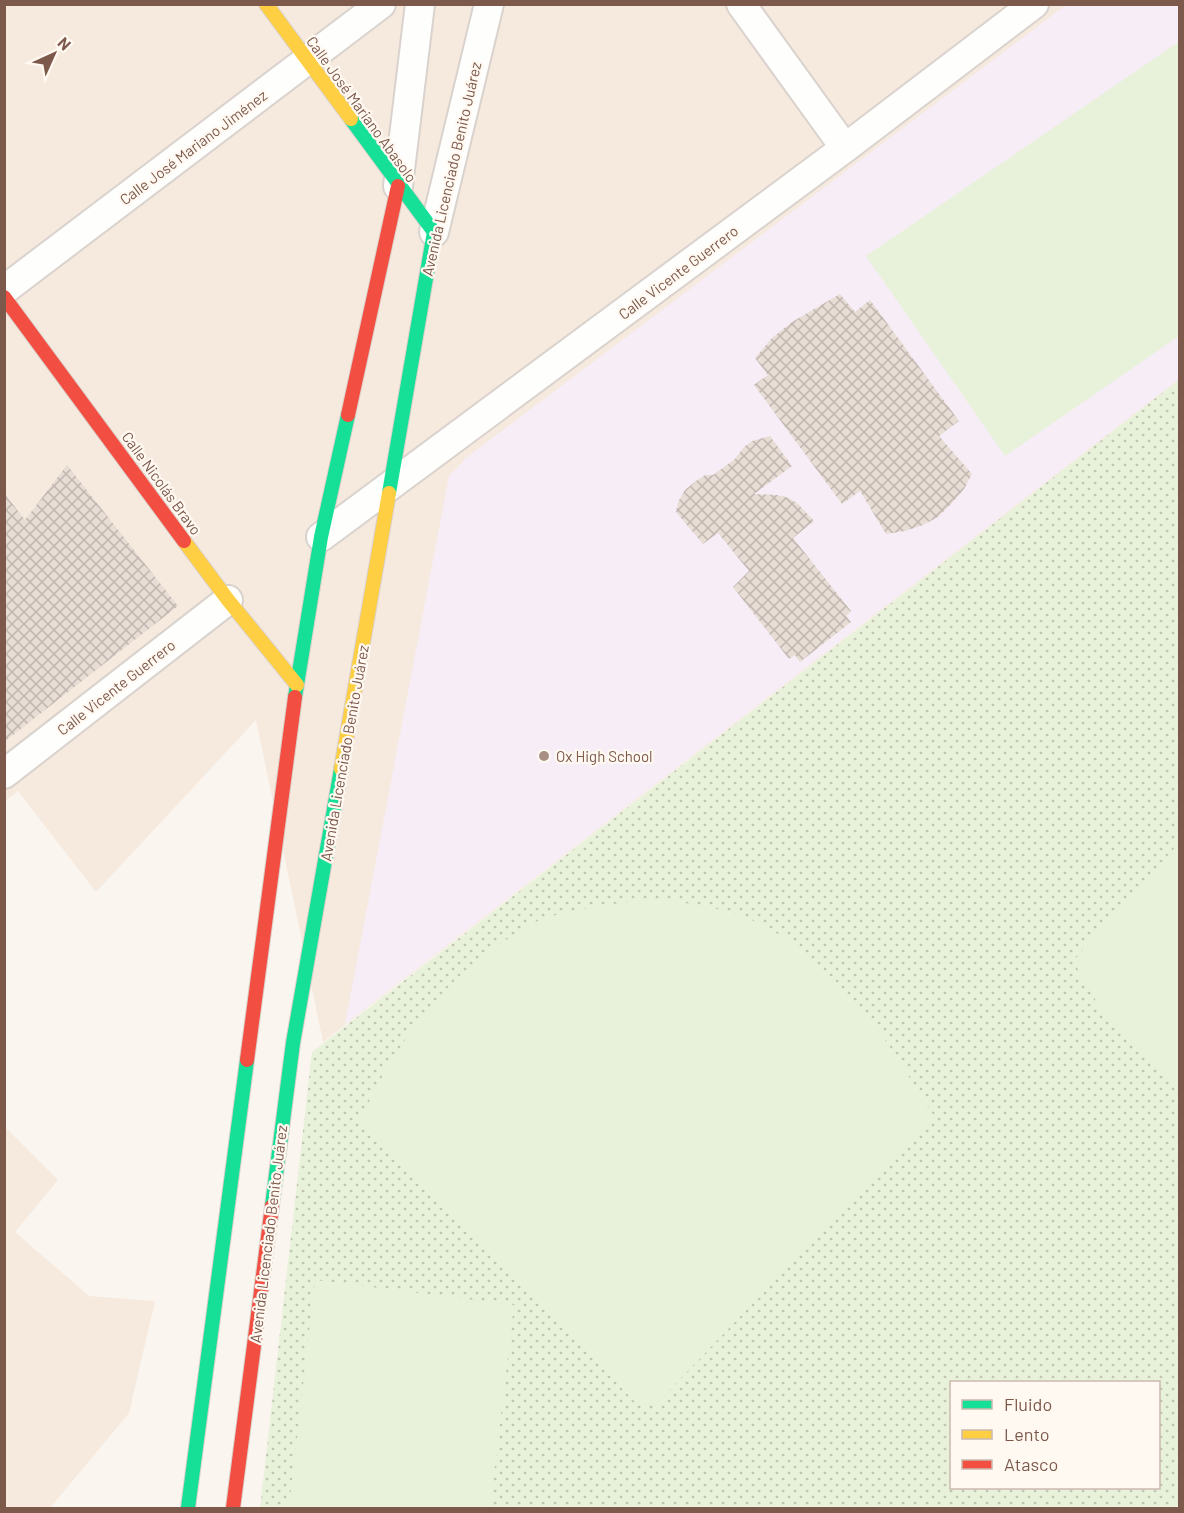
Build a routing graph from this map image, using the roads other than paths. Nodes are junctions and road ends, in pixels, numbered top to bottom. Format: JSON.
{"nodes":[{"id":1,"x":266,"y":4,"type":"edge"},
{"id":2,"x":381,"y":4,"type":"edge"},
{"id":3,"x":420,"y":4,"type":"edge"},
{"id":4,"x":489,"y":4,"type":"edge"},
{"id":5,"x":741,"y":4,"type":"edge"},
{"id":6,"x":1034,"y":4,"type":"edge"},
{"id":7,"x":307,"y":60,"type":"junction"},
{"id":8,"x":845,"y":148,"type":"junction"},
{"id":9,"x":398,"y":186,"type":"junction"},
{"id":10,"x":434,"y":232,"type":"junction"},
{"id":11,"x":4,"y":290,"type":"edge"},
{"id":12,"x":4,"y":297,"type":"edge"},
{"id":13,"x":391,"y":486,"type":"junction"},
{"id":14,"x":321,"y":537,"type":"junction"},
{"id":15,"x":228,"y":600,"type":"junction"},
{"id":16,"x":297,"y":685,"type":"junction"},
{"id":17,"x":4,"y":774,"type":"edge"},
{"id":18,"x":188,"y":1509,"type":"edge"},
{"id":19,"x":233,"y":1509,"type":"edge"}],
"edges":[{"from":1,"to":7,"type":"street","name":"Calle José Mariano Abasolo"},
{"from":2,"to":7,"type":"street","name":"Calle José Mariano Jiménez"},
{"from":3,"to":9,"type":"street"},
{"from":4,"to":10,"type":"street","name":"Avenida Licenciado Benito Juárez"},
{"from":5,"to":8,"type":"street"},
{"from":6,"to":8,"type":"street","name":"Calle Vicente Guerrero"},
{"from":7,"to":9,"type":"street","name":"Calle José Mariano Abasolo"},
{"from":7,"to":11,"type":"street","name":"Calle José Mariano Jiménez"},
{"from":8,"to":13,"type":"street","name":"Calle Vicente Guerrero"},
{"from":9,"to":10,"type":"street","name":"Calle José Mariano Abasolo"},
{"from":9,"to":14,"type":"street"},
{"from":10,"to":13,"type":"street","name":"Avenida Licenciado Benito Juárez"},
{"from":12,"to":15,"type":"street","name":"Calle Nicolás Bravo"},
{"from":13,"to":14,"type":"street","name":"Calle Vicente Guerrero"},
{"from":13,"to":19,"type":"street","name":"Avenida Licenciado Benito Juárez"},
{"from":14,"to":16,"type":"street"},
{"from":15,"to":16,"type":"street","name":"Calle Nicolás Bravo"},
{"from":15,"to":17,"type":"street","name":"Calle Vicente Guerrero"},
{"from":16,"to":18,"type":"street"}]}
